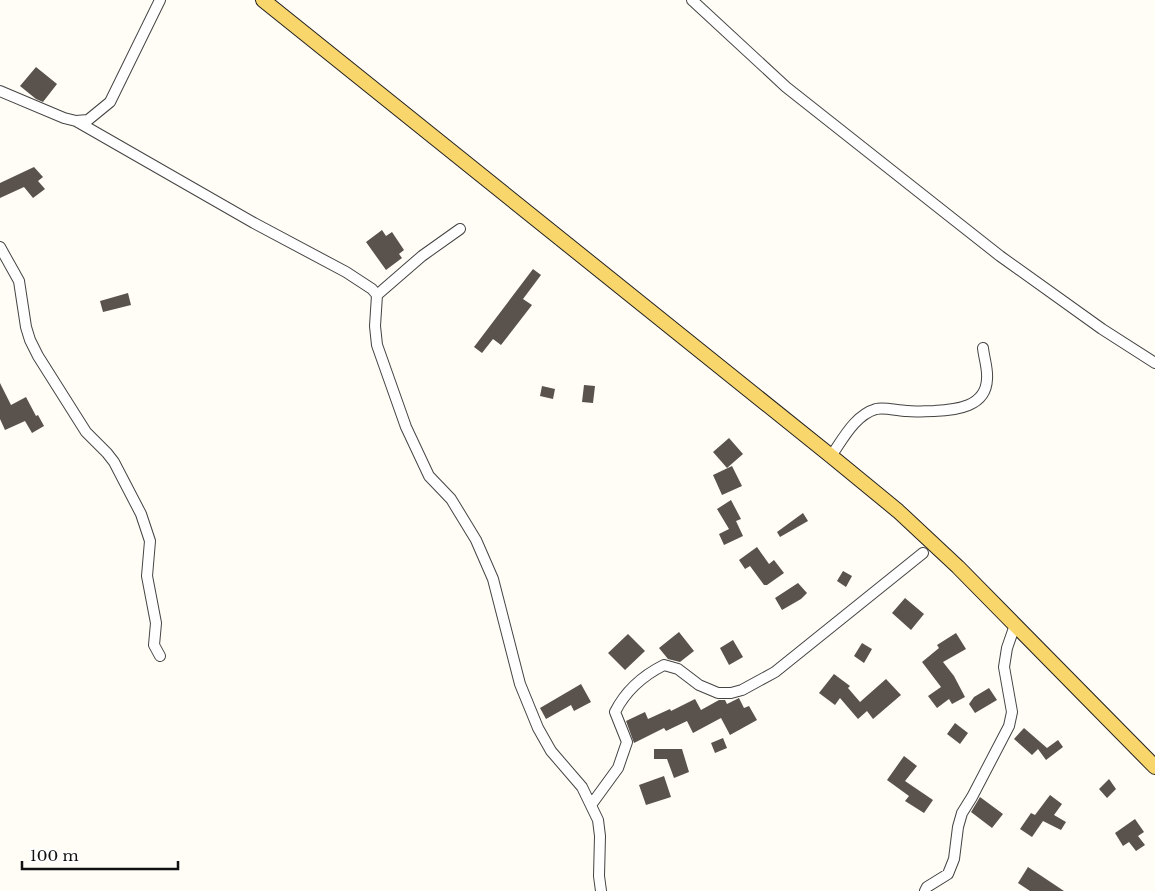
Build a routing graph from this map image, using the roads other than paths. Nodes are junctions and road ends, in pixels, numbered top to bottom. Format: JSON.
{"nodes":[{"id":1,"x":160,"y":0,"type":"edge"},
{"id":2,"x":262,"y":0,"type":"edge"},
{"id":3,"x":692,"y":0,"type":"edge"},
{"id":4,"x":0,"y":91,"type":"edge"},
{"id":5,"x":83,"y":122,"type":"junction"},
{"id":6,"x":460,"y":229,"type":"dead end"},
{"id":7,"x":0,"y":247,"type":"edge"},
{"id":8,"x":377,"y":295,"type":"junction"},
{"id":9,"x":983,"y":348,"type":"dead end"},
{"id":10,"x":1155,"y":363,"type":"edge"},
{"id":11,"x":831,"y":456,"type":"junction"},
{"id":12,"x":923,"y":553,"type":"dead end"},
{"id":13,"x":1015,"y":625,"type":"junction"},
{"id":14,"x":160,"y":656,"type":"dead end"},
{"id":15,"x":1152,"y":760,"type":"edge"},
{"id":16,"x":591,"y":805,"type":"junction"},
{"id":17,"x":601,"y":891,"type":"edge"},
{"id":18,"x":925,"y":891,"type":"edge"}],
"edges":[{"from":1,"to":5,"type":"street"},
{"from":2,"to":11,"type":"main road"},
{"from":3,"to":10,"type":"street"},
{"from":4,"to":5,"type":"street"},
{"from":5,"to":8,"type":"street"},
{"from":6,"to":8,"type":"street"},
{"from":7,"to":14,"type":"street"},
{"from":8,"to":16,"type":"street"},
{"from":9,"to":11,"type":"street"},
{"from":11,"to":13,"type":"main road"},
{"from":12,"to":16,"type":"street"},
{"from":13,"to":15,"type":"main road"},
{"from":13,"to":18,"type":"street"},
{"from":16,"to":17,"type":"street"}]}
